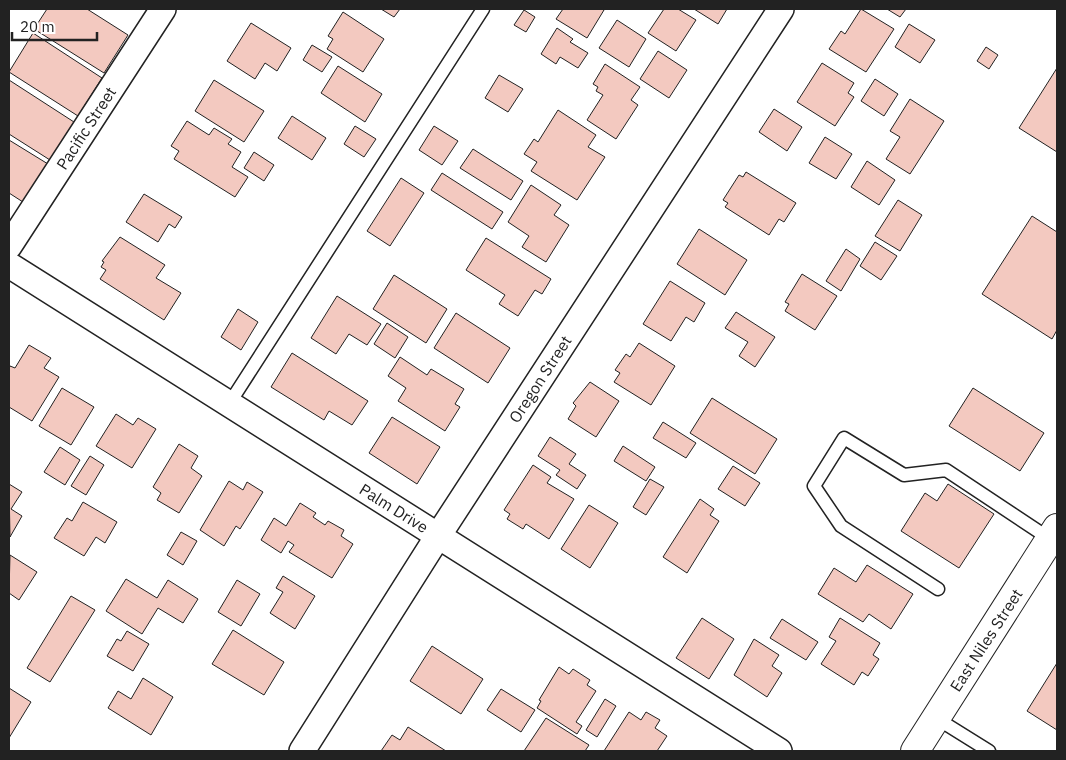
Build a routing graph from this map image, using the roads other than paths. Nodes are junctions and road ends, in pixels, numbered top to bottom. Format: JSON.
{"nodes":[{"id":1,"x":482,"y":9,"type":"edge"},
{"id":2,"x":780,"y":9,"type":"edge"},
{"id":3,"x":161,"y":10,"type":"edge"},
{"id":4,"x":9,"y":246,"type":"edge"},
{"id":5,"x":9,"y":265,"type":"edge"},
{"id":6,"x":229,"y":404,"type":"junction"},
{"id":7,"x":1054,"y":534,"type":"edge"},
{"id":8,"x":438,"y":536,"type":"junction"},
{"id":9,"x":938,"y":589,"type":"dead end"},
{"id":10,"x":936,"y":718,"type":"junction"},
{"id":11,"x":302,"y":751,"type":"edge"},
{"id":12,"x":779,"y":751,"type":"edge"},
{"id":13,"x":915,"y":751,"type":"edge"},
{"id":14,"x":989,"y":751,"type":"edge"}],
"edges":[{"from":1,"to":6,"type":"lane"},
{"from":2,"to":8,"type":"street","name":"Oregon Street"},
{"from":3,"to":4,"type":"street","name":"Pacific Street"},
{"from":5,"to":6,"type":"street","name":"Palm Drive"},
{"from":6,"to":8,"type":"street","name":"Palm Drive"},
{"from":7,"to":9,"type":"lane"},
{"from":7,"to":10,"type":"main road","name":"East Niles Street"},
{"from":8,"to":11,"type":"street","name":"Oregon Street"},
{"from":8,"to":12,"type":"street","name":"Palm Drive"},
{"from":10,"to":13,"type":"main road","name":"East Niles Street"},
{"from":10,"to":14,"type":"lane"}]}
